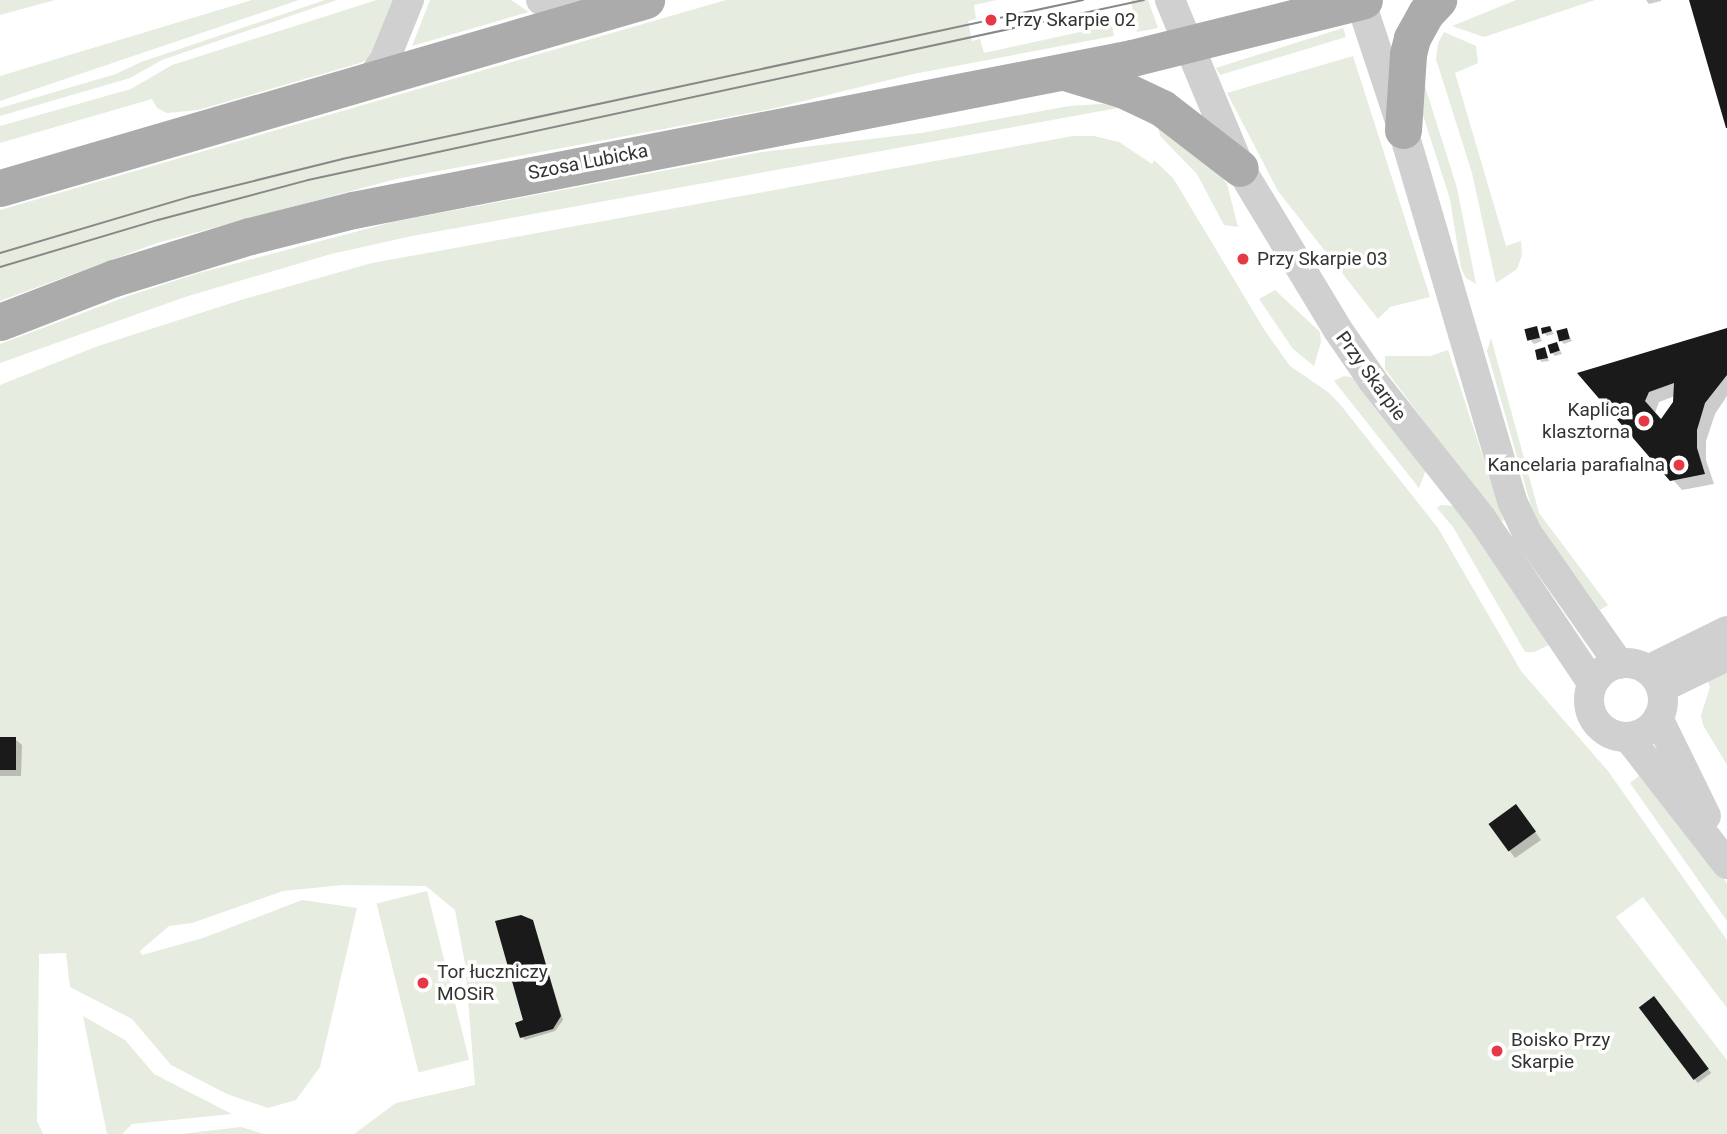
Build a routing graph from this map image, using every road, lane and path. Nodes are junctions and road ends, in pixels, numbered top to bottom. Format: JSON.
{"nodes":[{"id":1,"x":409,"y":0,"type":"edge"},
{"id":2,"x":541,"y":0,"type":"edge"},
{"id":3,"x":646,"y":0,"type":"edge"},
{"id":4,"x":1170,"y":0,"type":"edge"},
{"id":5,"x":1361,"y":0,"type":"edge"},
{"id":6,"x":1438,"y":0,"type":"edge"},
{"id":7,"x":599,"y":13,"type":"junction"},
{"id":8,"x":1188,"y":46,"type":"junction"},
{"id":9,"x":1064,"y":72,"type":"junction"},
{"id":10,"x":370,"y":80,"type":"junction"},
{"id":11,"x":1403,"y":130,"type":"junction"},
{"id":12,"x":1240,"y":168,"type":"junction"},
{"id":13,"x":0,"y":188,"type":"edge"},
{"id":14,"x":0,"y":322,"type":"edge"},
{"id":15,"x":1727,"y":631,"type":"edge"},
{"id":16,"x":1612,"y":653,"type":"junction"},
{"id":17,"x":1727,"y":656,"type":"edge"},
{"id":18,"x":1660,"y":672,"type":"junction"},
{"id":19,"x":1592,"y":683,"type":"junction"},
{"id":20,"x":1658,"y":718,"type":"junction"},
{"id":21,"x":1628,"y":737,"type":"junction"},
{"id":22,"x":1727,"y":856,"type":"edge"},
{"id":23,"x":1727,"y":864,"type":"edge"}],
"edges":[{"from":1,"to":10,"type":"street"},
{"from":2,"to":7,"type":"street"},
{"from":3,"to":7,"type":"main road"},
{"from":4,"to":8,"type":"street","name":"Przy Skarpie"},
{"from":5,"to":8,"type":"main road","name":"Szosa Lubicka"},
{"from":5,"to":11,"type":"street"},
{"from":6,"to":11,"type":"main road"},
{"from":7,"to":10,"type":"main road"},
{"from":8,"to":9,"type":"main road","name":"Szosa Lubicka"},
{"from":8,"to":12,"type":"street","name":"Przy Skarpie"},
{"from":9,"to":12,"type":"main road"},
{"from":9,"to":14,"type":"main road","name":"Szosa Lubicka"},
{"from":10,"to":13,"type":"main road"},
{"from":11,"to":16,"type":"street"},
{"from":12,"to":19,"type":"street","name":"Przy Skarpie"},
{"from":15,"to":18,"type":"street"},
{"from":16,"to":18,"type":"street"},
{"from":16,"to":19,"type":"street"},
{"from":17,"to":18,"type":"street"},
{"from":18,"to":20,"type":"street"},
{"from":19,"to":21,"type":"street"},
{"from":20,"to":21,"type":"street"},
{"from":20,"to":22,"type":"street"},
{"from":21,"to":23,"type":"street"}]}
